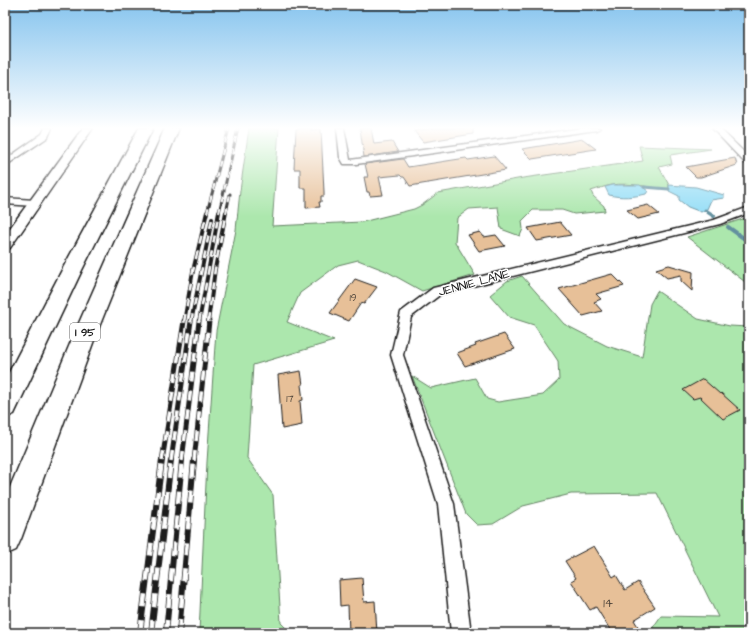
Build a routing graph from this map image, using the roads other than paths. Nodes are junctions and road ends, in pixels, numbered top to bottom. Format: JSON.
{"nodes":[{"id":1,"x":14,"y":158,"type":"edge"},
{"id":2,"x":67,"y":158,"type":"edge"},
{"id":3,"x":130,"y":158,"type":"edge"},
{"id":4,"x":159,"y":158,"type":"edge"},
{"id":5,"x":344,"y":158,"type":"edge"},
{"id":6,"x":386,"y":158,"type":"edge"},
{"id":7,"x":5,"y":164,"type":"edge"},
{"id":8,"x":5,"y":201,"type":"edge"},
{"id":9,"x":34,"y":203,"type":"junction"},
{"id":10,"x":749,"y":210,"type":"edge"},
{"id":11,"x":5,"y":245,"type":"edge"},
{"id":12,"x":5,"y":406,"type":"edge"},
{"id":13,"x":5,"y":539,"type":"edge"},
{"id":14,"x":461,"y":633,"type":"edge"}],
"edges":[{"from":1,"to":7,"type":"street"},
{"from":2,"to":9,"type":"main road"},
{"from":3,"to":12,"type":"highway"},
{"from":4,"to":13,"type":"highway","number":"I 95"},
{"from":5,"to":6,"type":"street"},
{"from":8,"to":9,"type":"street"},
{"from":9,"to":11,"type":"main road"},
{"from":10,"to":14,"type":"street","name":"JENNIE LANE"}]}
